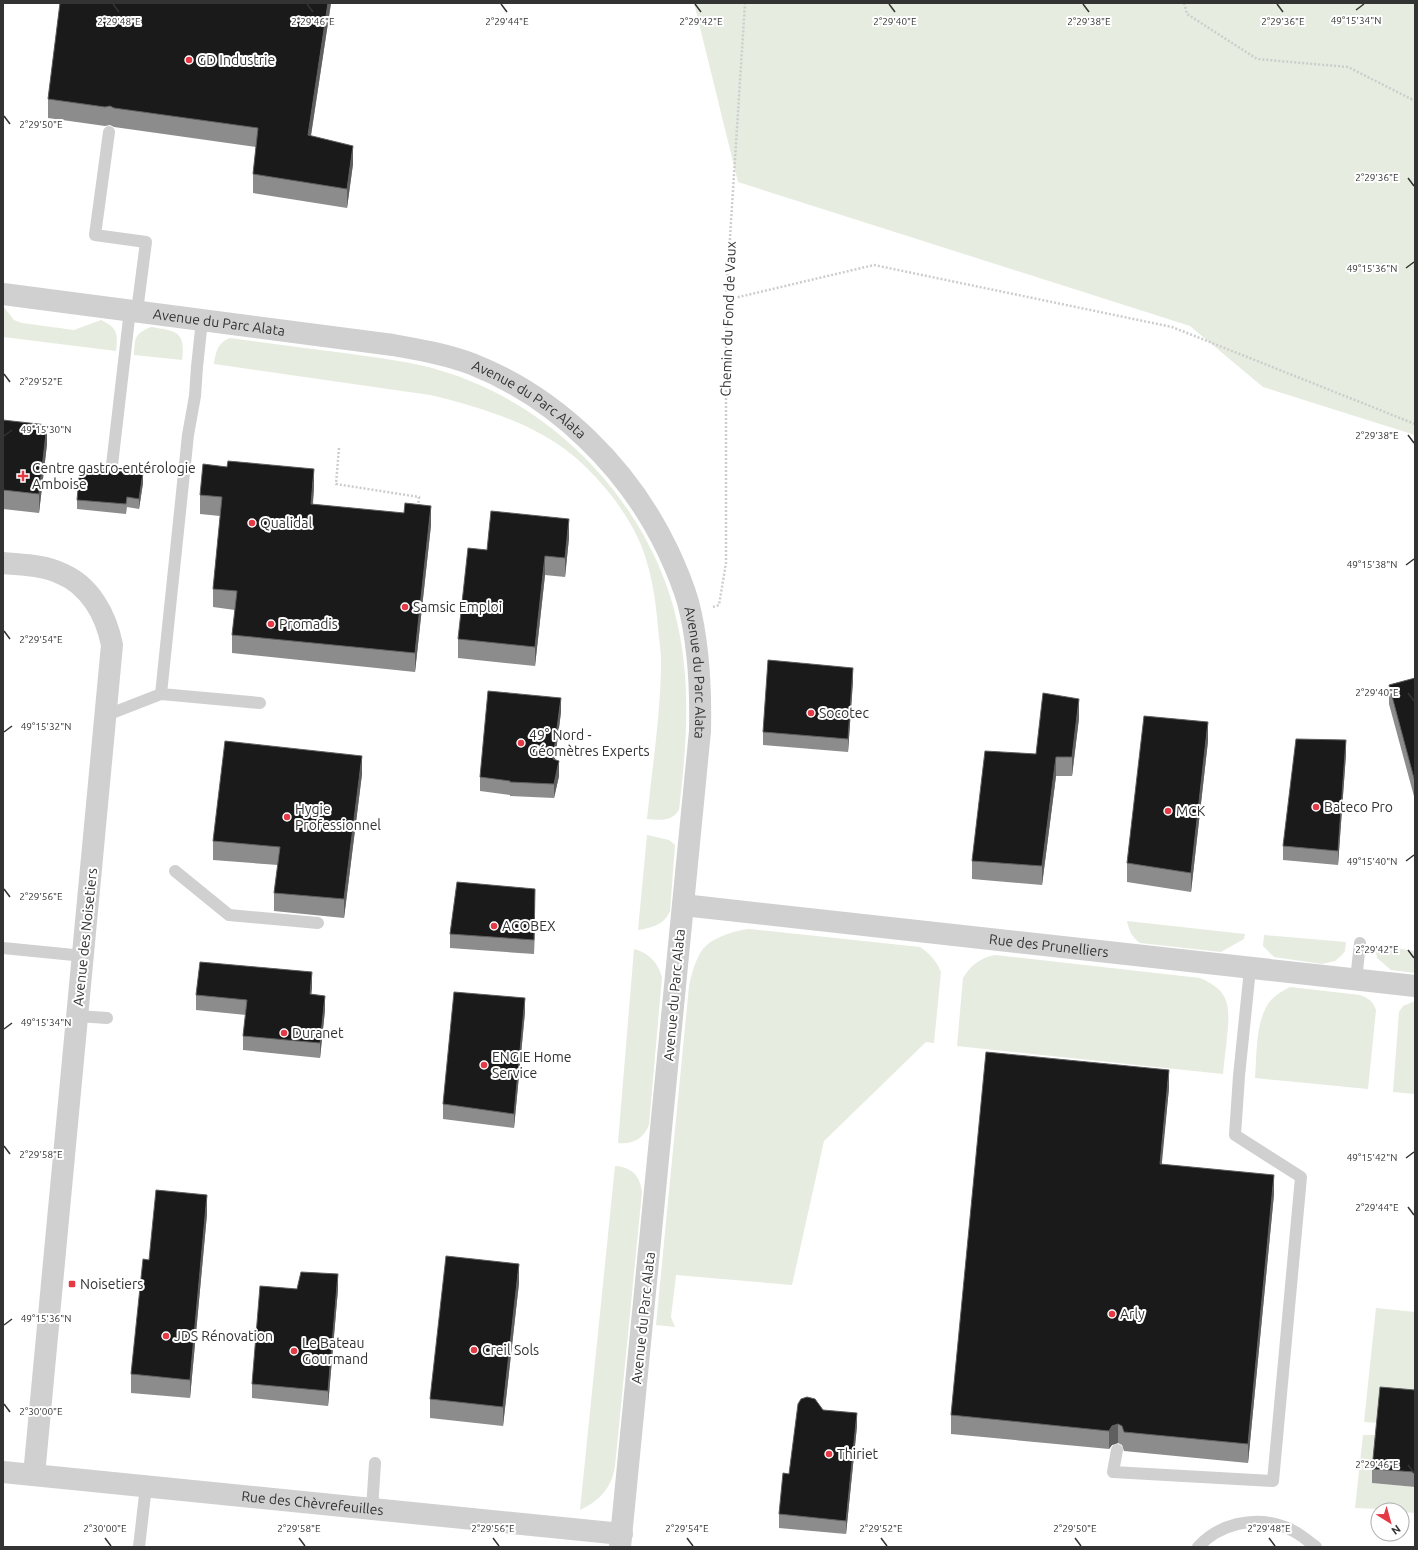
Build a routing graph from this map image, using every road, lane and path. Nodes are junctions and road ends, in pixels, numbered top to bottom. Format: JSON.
{"nodes":[{"id":1,"x":745,"y":3,"type":"edge"},
{"id":2,"x":1184,"y":3,"type":"edge"},
{"id":3,"x":1415,"y":101,"type":"edge"},
{"id":4,"x":109,"y":132,"type":"dead end"},
{"id":5,"x":3,"y":294,"type":"edge"},
{"id":6,"x":726,"y":300,"type":"junction"},
{"id":7,"x":134,"y":310,"type":"junction"},
{"id":8,"x":202,"y":320,"type":"junction"},
{"id":9,"x":1415,"y":424,"type":"edge"},
{"id":10,"x":338,"y":448,"type":"dead end"},
{"id":11,"x":112,"y":465,"type":"dead end"},
{"id":12,"x":418,"y":510,"type":"edge"},
{"id":13,"x":3,"y":563,"type":"edge"},
{"id":14,"x":691,"y":618,"type":"junction"},
{"id":15,"x":161,"y":694,"type":"junction"},
{"id":16,"x":260,"y":703,"type":"dead end"},
{"id":17,"x":107,"y":715,"type":"junction"},
{"id":18,"x":175,"y":871,"type":"dead end"},
{"id":19,"x":683,"y":905,"type":"junction"},
{"id":20,"x":318,"y":923,"type":"dead end"},
{"id":21,"x":1360,"y":943,"type":"dead end"},
{"id":22,"x":3,"y":948,"type":"edge"},
{"id":23,"x":84,"y":956,"type":"junction"},
{"id":24,"x":1250,"y":969,"type":"junction"},
{"id":25,"x":1356,"y":980,"type":"junction"},
{"id":26,"x":1415,"y":986,"type":"edge"},
{"id":27,"x":78,"y":1016,"type":"junction"},
{"id":28,"x":107,"y":1018,"type":"dead end"},
{"id":29,"x":1116,"y":1450,"type":"edge"},
{"id":30,"x":375,"y":1463,"type":"dead end"},
{"id":31,"x":3,"y":1472,"type":"edge"},
{"id":32,"x":34,"y":1475,"type":"junction"},
{"id":33,"x":146,"y":1486,"type":"junction"},
{"id":34,"x":372,"y":1509,"type":"junction"},
{"id":35,"x":621,"y":1540,"type":"edge"},
{"id":36,"x":139,"y":1547,"type":"edge"},
{"id":37,"x":1198,"y":1547,"type":"edge"},
{"id":38,"x":1316,"y":1547,"type":"edge"}],
"edges":[{"from":1,"to":6,"type":"path","name":"Chemin du Fond de Vaux"},
{"from":2,"to":3,"type":"path"},
{"from":4,"to":7,"type":"lane"},
{"from":5,"to":7,"type":"street","name":"Avenue du Parc Alata"},
{"from":6,"to":9,"type":"path"},
{"from":6,"to":14,"type":"path","name":"Chemin du Fond de Vaux"},
{"from":7,"to":8,"type":"street","name":"Avenue du Parc Alata"},
{"from":7,"to":11,"type":"lane"},
{"from":8,"to":14,"type":"street","name":"Avenue du Parc Alata"},
{"from":8,"to":15,"type":"lane"},
{"from":10,"to":12,"type":"path"},
{"from":13,"to":17,"type":"street","name":"Avenue des Noisetiers"},
{"from":14,"to":19,"type":"street","name":"Avenue du Parc Alata"},
{"from":15,"to":16,"type":"lane"},
{"from":15,"to":17,"type":"lane"},
{"from":17,"to":23,"type":"street","name":"Avenue des Noisetiers"},
{"from":18,"to":20,"type":"lane"},
{"from":19,"to":24,"type":"street","name":"Rue des Prunelliers"},
{"from":19,"to":35,"type":"street","name":"Avenue du Parc Alata"},
{"from":21,"to":25,"type":"lane"},
{"from":22,"to":23,"type":"lane"},
{"from":23,"to":27,"type":"street","name":"Avenue des Noisetiers"},
{"from":24,"to":25,"type":"street","name":"Rue des Prunelliers"},
{"from":24,"to":29,"type":"lane"},
{"from":25,"to":26,"type":"street","name":"Rue des Prunelliers"},
{"from":27,"to":28,"type":"lane"},
{"from":27,"to":32,"type":"street","name":"Avenue des Noisetiers"},
{"from":30,"to":34,"type":"lane"},
{"from":31,"to":32,"type":"street","name":"Rue des Chèvrefeuilles"},
{"from":32,"to":33,"type":"street","name":"Rue des Chèvrefeuilles"},
{"from":33,"to":34,"type":"street","name":"Rue des Chèvrefeuilles"},
{"from":33,"to":36,"type":"lane"},
{"from":34,"to":35,"type":"street","name":"Rue des Chèvrefeuilles"},
{"from":37,"to":38,"type":"lane"}]}
